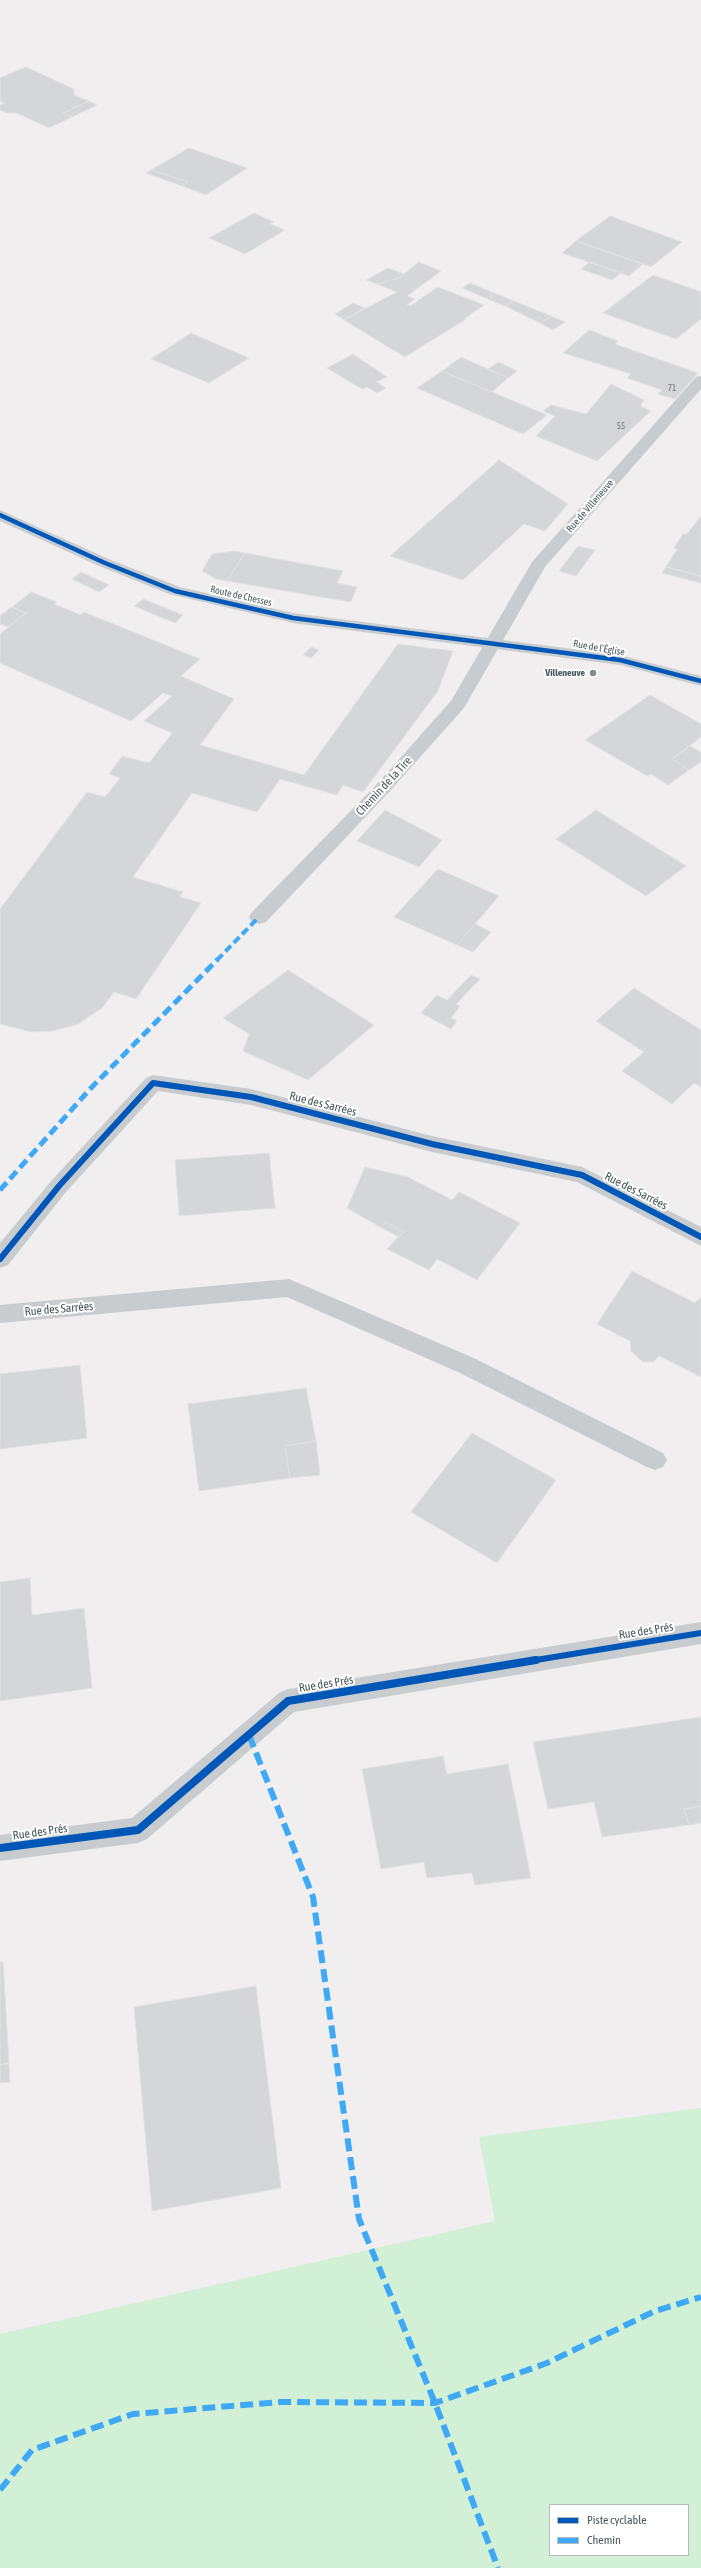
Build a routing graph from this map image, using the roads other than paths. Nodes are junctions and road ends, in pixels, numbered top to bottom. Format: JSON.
{"nodes":[{"id":1,"x":701,"y":380,"type":"edge"},
{"id":2,"x":0,"y":515,"type":"edge"},
{"id":3,"x":493,"y":643,"type":"junction"},
{"id":4,"x":701,"y":681,"type":"edge"},
{"id":5,"x":259,"y":917,"type":"dead end"},
{"id":6,"x":701,"y":1237,"type":"edge"},
{"id":7,"x":0,"y":1259,"type":"edge"},
{"id":8,"x":0,"y":1314,"type":"edge"},
{"id":9,"x":655,"y":1460,"type":"dead end"},
{"id":10,"x":701,"y":1633,"type":"edge"},
{"id":11,"x":0,"y":1848,"type":"edge"}],
"edges":[{"from":1,"to":3,"type":"street","name":"Rue de Villeneuve"},
{"from":2,"to":3,"type":"main road","name":"Route de Chesses"},
{"from":3,"to":4,"type":"main road","name":"Rue de l'Église"},
{"from":3,"to":5,"type":"street","name":"Chemin de la Tire"},
{"from":6,"to":7,"type":"street","name":"Rue des Sarrées"},
{"from":8,"to":9,"type":"street","name":"Rue des Sarrées"},
{"from":10,"to":11,"type":"street","name":"Rue des Prés"}]}
